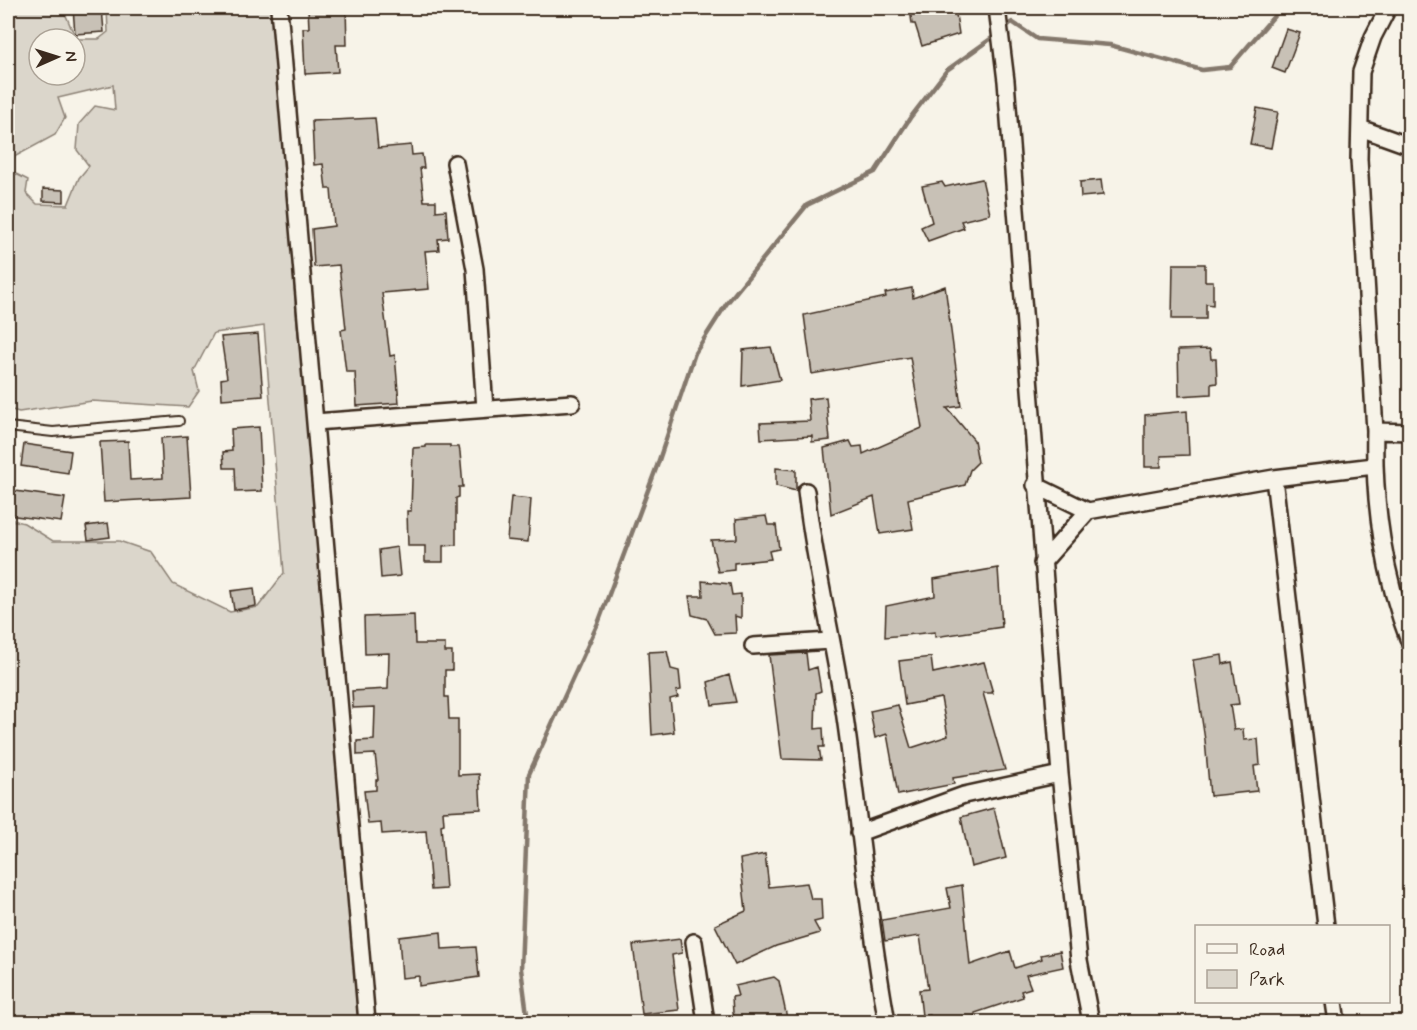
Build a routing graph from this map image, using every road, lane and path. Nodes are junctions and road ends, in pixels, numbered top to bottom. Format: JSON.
{"nodes":[{"id":1,"x":279,"y":8,"type":"edge"},
{"id":2,"x":1388,"y":8,"type":"edge"},
{"id":3,"x":998,"y":13,"type":"edge"},
{"id":4,"x":1360,"y":128,"type":"junction"},
{"id":5,"x":1410,"y":146,"type":"edge"},
{"id":6,"x":455,"y":163,"type":"dead end"},
{"id":7,"x":572,"y":403,"type":"dead end"},
{"id":8,"x":485,"y":409,"type":"junction"},
{"id":9,"x":179,"y":421,"type":"dead end"},
{"id":10,"x":315,"y":422,"type":"junction"},
{"id":11,"x":8,"y":427,"type":"edge"},
{"id":12,"x":1375,"y":430,"type":"junction"},
{"id":13,"x":1410,"y":432,"type":"edge"},
{"id":14,"x":1374,"y":466,"type":"junction"},
{"id":15,"x":1274,"y":478,"type":"junction"},
{"id":16,"x":1035,"y":485,"type":"junction"},
{"id":17,"x":806,"y":491,"type":"dead end"},
{"id":18,"x":1088,"y":511,"type":"junction"},
{"id":19,"x":1042,"y":563,"type":"junction"},
{"id":20,"x":830,"y":641,"type":"junction"},
{"id":21,"x":1410,"y":644,"type":"edge"},
{"id":22,"x":753,"y":646,"type":"dead end"},
{"id":23,"x":1060,"y":774,"type":"junction"},
{"id":24,"x":859,"y":833,"type":"junction"},
{"id":25,"x":1326,"y":925,"type":"edge"},
{"id":26,"x":694,"y":942,"type":"dead end"},
{"id":27,"x":1334,"y":1003,"type":"edge"},
{"id":28,"x":367,"y":1023,"type":"edge"},
{"id":29,"x":706,"y":1023,"type":"edge"},
{"id":30,"x":887,"y":1023,"type":"edge"},
{"id":31,"x":1091,"y":1023,"type":"edge"},
{"id":32,"x":1337,"y":1023,"type":"edge"}],
"edges":[{"from":1,"to":10,"type":"street"},
{"from":2,"to":4,"type":"street"},
{"from":3,"to":16,"type":"street"},
{"from":4,"to":5,"type":"street"},
{"from":4,"to":12,"type":"street"},
{"from":6,"to":8,"type":"street"},
{"from":7,"to":8,"type":"street"},
{"from":8,"to":10,"type":"street"},
{"from":9,"to":11,"type":"lane"},
{"from":10,"to":28,"type":"street"},
{"from":12,"to":13,"type":"street"},
{"from":12,"to":14,"type":"street"},
{"from":14,"to":15,"type":"street"},
{"from":14,"to":21,"type":"street"},
{"from":15,"to":18,"type":"street"},
{"from":15,"to":25,"type":"street"},
{"from":16,"to":18,"type":"street"},
{"from":16,"to":19,"type":"street"},
{"from":17,"to":20,"type":"street"},
{"from":18,"to":19,"type":"street"},
{"from":19,"to":23,"type":"street"},
{"from":20,"to":22,"type":"street"},
{"from":20,"to":24,"type":"street"},
{"from":23,"to":24,"type":"street"},
{"from":23,"to":31,"type":"street"},
{"from":24,"to":30,"type":"street"},
{"from":26,"to":29,"type":"street"},
{"from":27,"to":32,"type":"street"}]}
